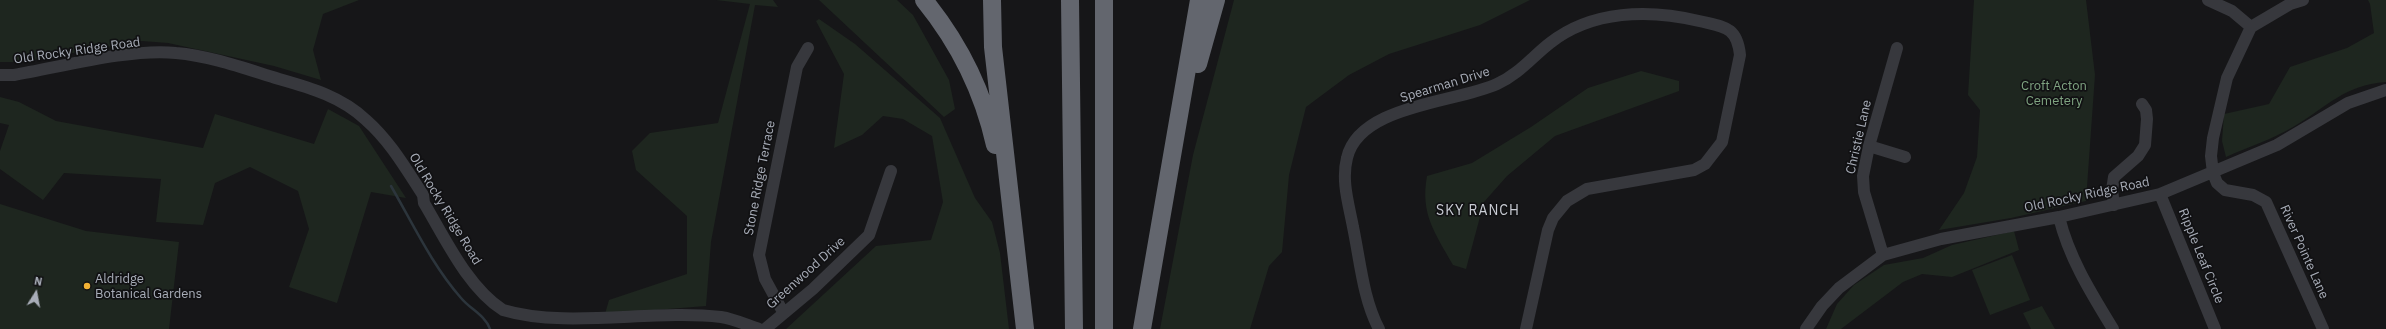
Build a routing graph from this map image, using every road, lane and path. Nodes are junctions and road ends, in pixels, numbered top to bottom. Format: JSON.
{"nodes":[{"id":1,"x":924,"y":0,"type":"edge"},
{"id":2,"x":992,"y":0,"type":"edge"},
{"id":3,"x":1070,"y":0,"type":"edge"},
{"id":4,"x":1104,"y":0,"type":"edge"},
{"id":5,"x":1199,"y":0,"type":"edge"},
{"id":6,"x":1216,"y":0,"type":"edge"},
{"id":7,"x":2208,"y":0,"type":"edge"},
{"id":8,"x":2303,"y":0,"type":"edge"},
{"id":9,"x":2290,"y":2,"type":"edge"},
{"id":10,"x":2251,"y":26,"type":"junction"},
{"id":11,"x":808,"y":48,"type":"dead end"},
{"id":12,"x":1897,"y":48,"type":"dead end"},
{"id":13,"x":0,"y":75,"type":"edge"},
{"id":14,"x":2386,"y":90,"type":"edge"},
{"id":15,"x":2142,"y":104,"type":"dead end"},
{"id":16,"x":1180,"y":113,"type":"junction"},
{"id":17,"x":1869,"y":146,"type":"junction"},
{"id":18,"x":1905,"y":157,"type":"dead end"},
{"id":19,"x":891,"y":172,"type":"dead end"},
{"id":20,"x":2213,"y":173,"type":"junction"},
{"id":21,"x":2160,"y":194,"type":"junction"},
{"id":22,"x":2114,"y":205,"type":"junction"},
{"id":23,"x":2059,"y":216,"type":"junction"},
{"id":24,"x":1012,"y":224,"type":"junction"},
{"id":25,"x":1883,"y":255,"type":"junction"},
{"id":26,"x":783,"y":312,"type":"junction"},
{"id":27,"x":759,"y":329,"type":"edge"},
{"id":28,"x":765,"y":329,"type":"edge"},
{"id":29,"x":1024,"y":329,"type":"edge"},
{"id":30,"x":1074,"y":329,"type":"edge"},
{"id":31,"x":1104,"y":329,"type":"edge"},
{"id":32,"x":1142,"y":329,"type":"edge"},
{"id":33,"x":1379,"y":329,"type":"edge"},
{"id":34,"x":1526,"y":329,"type":"edge"},
{"id":35,"x":1806,"y":329,"type":"edge"},
{"id":36,"x":2113,"y":329,"type":"edge"},
{"id":37,"x":2215,"y":329,"type":"edge"},
{"id":38,"x":2323,"y":329,"type":"edge"}],
"edges":[{"from":1,"to":24,"type":"highway"},
{"from":2,"to":24,"type":"highway"},
{"from":3,"to":30,"type":"highway"},
{"from":4,"to":31,"type":"highway"},
{"from":5,"to":16,"type":"highway"},
{"from":6,"to":16,"type":"highway"},
{"from":7,"to":10,"type":"street"},
{"from":8,"to":9,"type":"street"},
{"from":9,"to":10,"type":"street"},
{"from":10,"to":20,"type":"street"},
{"from":11,"to":26,"type":"street","name":"Stone Ridge Terrace"},
{"from":12,"to":17,"type":"street","name":"Christie Lane"},
{"from":13,"to":27,"type":"street","name":"Old Rocky Ridge Road"},
{"from":14,"to":20,"type":"street","name":"Old Rocky Ridge Road"},
{"from":15,"to":22,"type":"street"},
{"from":16,"to":32,"type":"highway"},
{"from":17,"to":18,"type":"street"},
{"from":17,"to":25,"type":"street","name":"Christie Lane"},
{"from":19,"to":26,"type":"street","name":"Greenwood Drive"},
{"from":20,"to":21,"type":"street","name":"Old Rocky Ridge Road"},
{"from":20,"to":38,"type":"street","name":"River Pointe Lane"},
{"from":21,"to":22,"type":"street","name":"Old Rocky Ridge Road"},
{"from":21,"to":37,"type":"street","name":"Ripple Leaf Circle"},
{"from":22,"to":23,"type":"street","name":"Old Rocky Ridge Road"},
{"from":23,"to":25,"type":"street","name":"Old Rocky Ridge Road"},
{"from":23,"to":36,"type":"street"},
{"from":24,"to":29,"type":"highway"},
{"from":25,"to":35,"type":"street","name":"Old Rocky Ridge Road"},
{"from":26,"to":28,"type":"street","name":"Greenwood Drive"},
{"from":33,"to":34,"type":"street","name":"Spearman Drive"}]}
